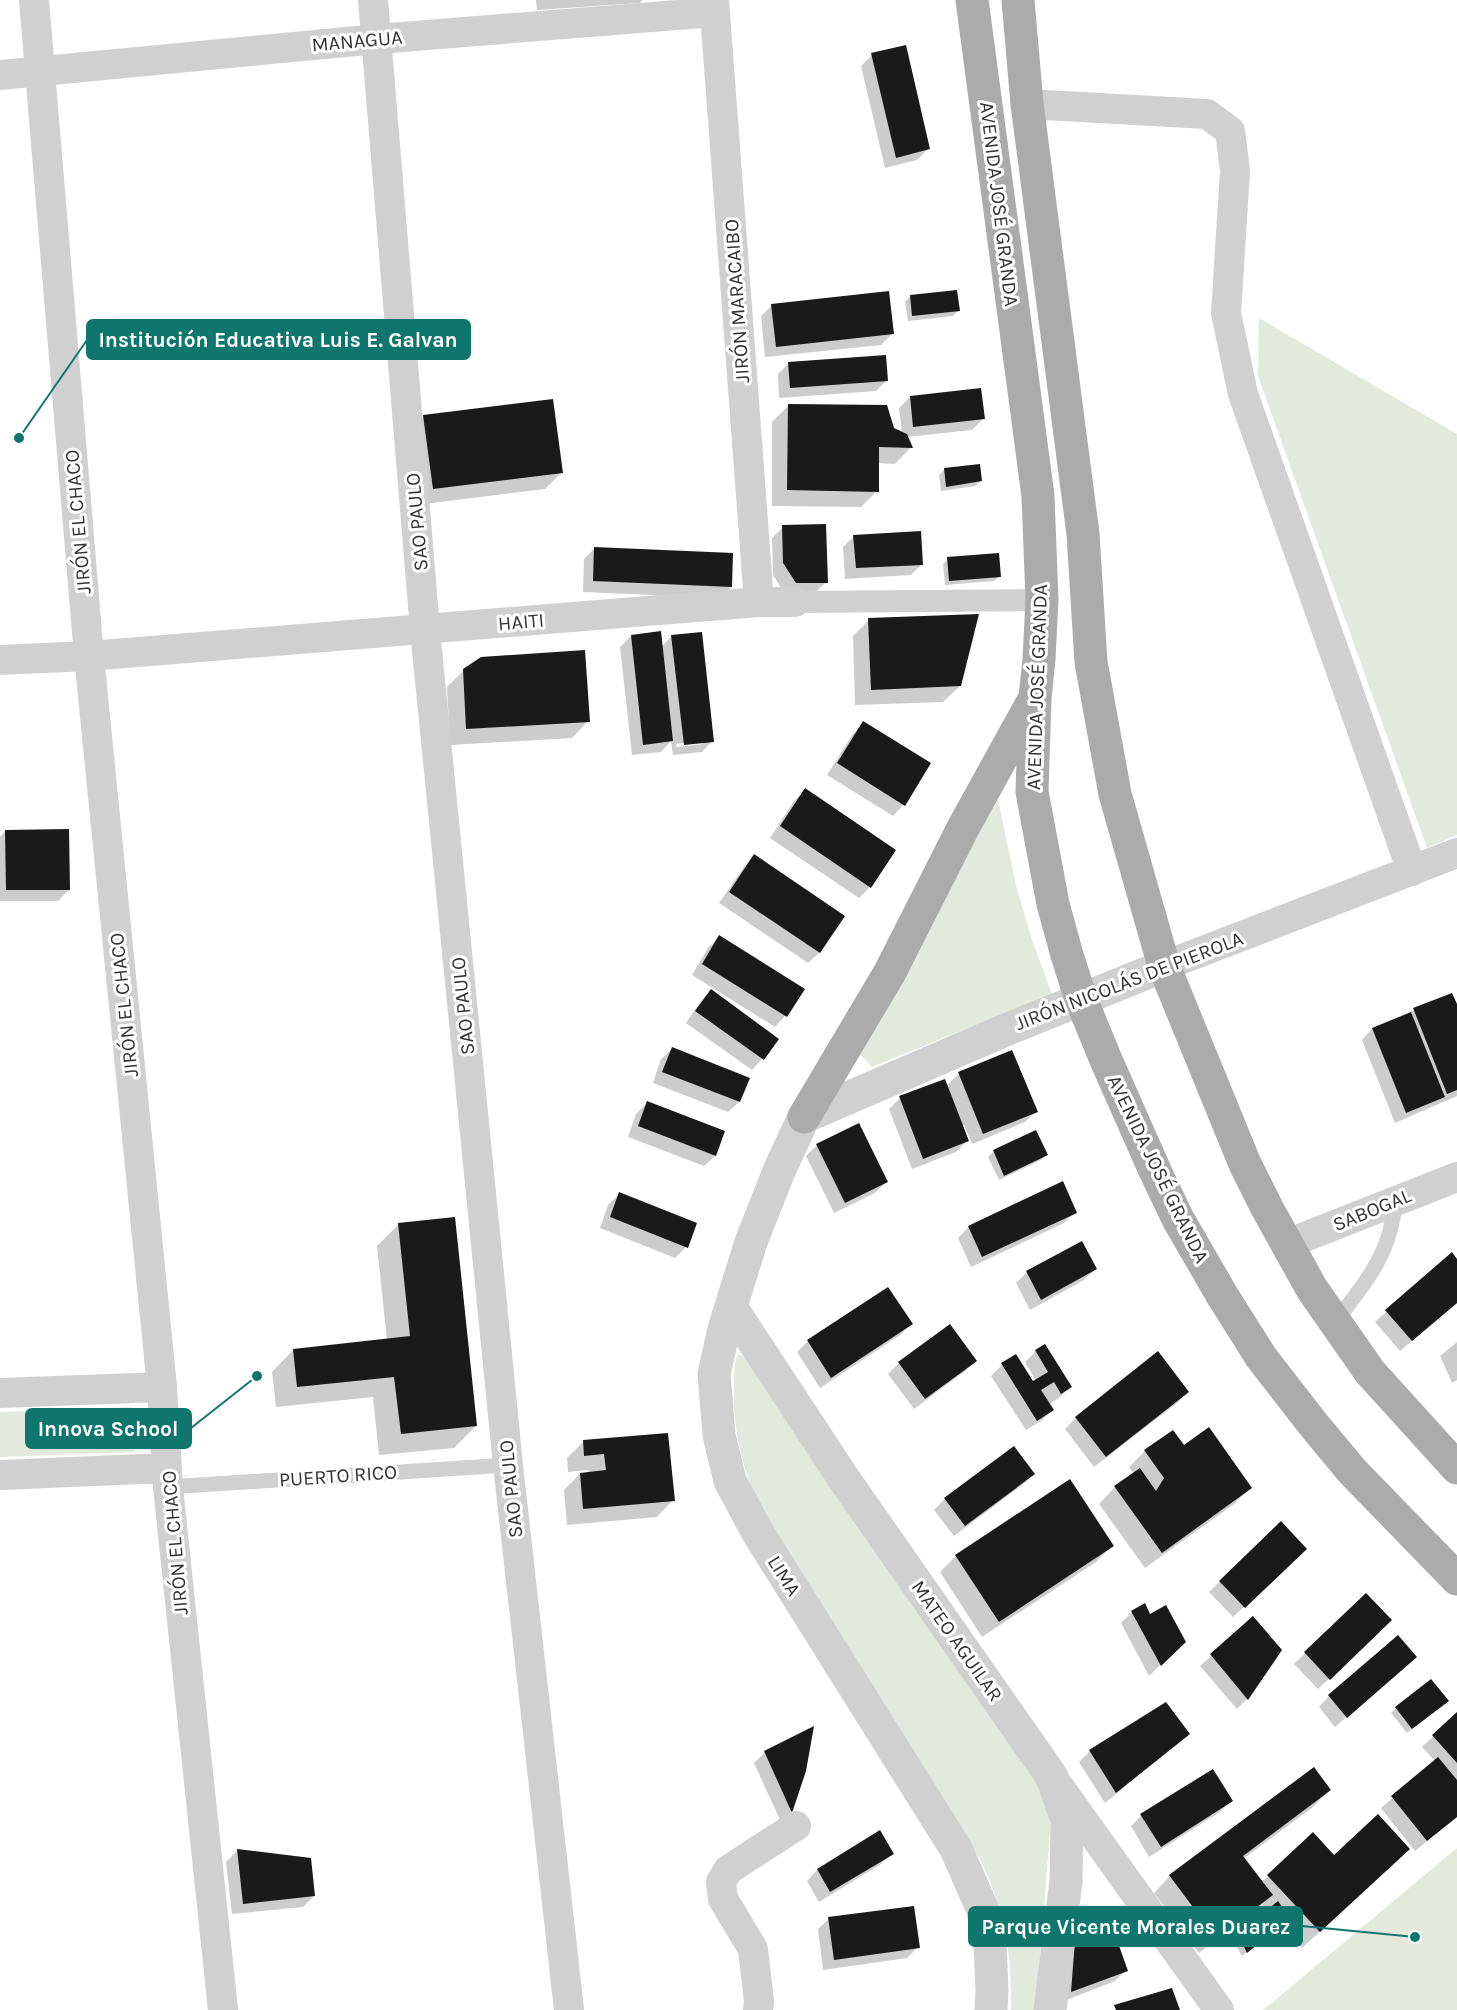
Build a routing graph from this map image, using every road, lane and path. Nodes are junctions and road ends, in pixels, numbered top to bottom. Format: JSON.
{"nodes":[{"id":1,"x":34,"y":0,"type":"edge"},
{"id":2,"x":374,"y":0,"type":"edge"},
{"id":3,"x":972,"y":0,"type":"edge"},
{"id":4,"x":1018,"y":0,"type":"edge"},
{"id":5,"x":715,"y":6,"type":"edge"},
{"id":6,"x":377,"y":39,"type":"junction"},
{"id":7,"x":41,"y":72,"type":"junction"},
{"id":8,"x":0,"y":75,"type":"edge"},
{"id":9,"x":1028,"y":104,"type":"junction"},
{"id":10,"x":1042,"y":600,"type":"junction"},
{"id":11,"x":759,"y":602,"type":"junction"},
{"id":12,"x":795,"y":602,"type":"joint"},
{"id":13,"x":425,"y":630,"type":"junction"},
{"id":14,"x":89,"y":656,"type":"junction"},
{"id":15,"x":0,"y":660,"type":"edge"},
{"id":16,"x":1035,"y":698,"type":"junction"},
{"id":17,"x":1457,"y":853,"type":"edge"},
{"id":18,"x":1412,"y":871,"type":"junction"},
{"id":19,"x":1164,"y":966,"type":"junction"},
{"id":20,"x":1081,"y":999,"type":"junction"},
{"id":21,"x":804,"y":1117,"type":"junction"},
{"id":22,"x":1457,"y":1177,"type":"edge"},
{"id":23,"x":1395,"y":1201,"type":"junction"},
{"id":24,"x":1287,"y":1244,"type":"junction"},
{"id":25,"x":731,"y":1307,"type":"junction"},
{"id":26,"x":1335,"y":1322,"type":"junction"},
{"id":27,"x":162,"y":1387,"type":"junction"},
{"id":28,"x":0,"y":1393,"type":"edge"},
{"id":29,"x":508,"y":1466,"type":"junction"},
{"id":30,"x":1457,"y":1468,"type":"edge"},
{"id":31,"x":0,"y":1475,"type":"edge"},
{"id":32,"x":167,"y":1477,"type":"junction"},
{"id":33,"x":1457,"y":1579,"type":"edge"},
{"id":34,"x":1052,"y":1778,"type":"junction"},
{"id":35,"x":796,"y":1826,"type":"dead end"},
{"id":36,"x":223,"y":2010,"type":"edge"},
{"id":37,"x":569,"y":2010,"type":"edge"},
{"id":38,"x":758,"y":2010,"type":"edge"},
{"id":39,"x":991,"y":2010,"type":"edge"},
{"id":40,"x":1050,"y":2010,"type":"edge"},
{"id":41,"x":1218,"y":2010,"type":"edge"}],
"edges":[{"from":1,"to":7,"type":"street","name":"JIRÓN EL CHACO"},
{"from":2,"to":6,"type":"street","name":"SAO PAULO"},
{"from":3,"to":10,"type":"main road","name":"AVENIDA JOSÉ GRANDA"},
{"from":4,"to":9,"type":"main road","name":"AVENIDA JOSÉ GRANDA"},
{"from":5,"to":6,"type":"street","name":"MANAGUA"},
{"from":5,"to":11,"type":"street","name":"JIRÓN MARACAIBO"},
{"from":6,"to":7,"type":"street","name":"MANAGUA"},
{"from":6,"to":13,"type":"street","name":"SAO PAULO"},
{"from":7,"to":8,"type":"street","name":"MANAGUA"},
{"from":7,"to":14,"type":"street","name":"JIRÓN EL CHACO"},
{"from":9,"to":18,"type":"street"},
{"from":9,"to":19,"type":"main road","name":"AVENIDA JOSÉ GRANDA"},
{"from":10,"to":12,"type":"street","name":"HAITI"},
{"from":10,"to":16,"type":"main road","name":"AVENIDA JOSÉ GRANDA"},
{"from":11,"to":12,"type":"street","name":"HAITI"},
{"from":11,"to":13,"type":"street","name":"HAITI"},
{"from":13,"to":14,"type":"street","name":"HAITI"},
{"from":13,"to":29,"type":"street","name":"SAO PAULO"},
{"from":14,"to":15,"type":"street","name":"HAITI"},
{"from":14,"to":27,"type":"street","name":"JIRÓN EL CHACO"},
{"from":16,"to":20,"type":"main road","name":"AVENIDA JOSÉ GRANDA"},
{"from":16,"to":21,"type":"main road"},
{"from":17,"to":18,"type":"street","name":"JIRÓN NICOLÁS DE PIEROLA"},
{"from":18,"to":19,"type":"street","name":"JIRÓN NICOLÁS DE PIEROLA"},
{"from":19,"to":20,"type":"street","name":"JIRÓN NICOLÁS DE PIEROLA"},
{"from":19,"to":24,"type":"main road","name":"AVENIDA JOSÉ GRANDA"},
{"from":20,"to":21,"type":"street","name":"JIRÓN NICOLÁS DE PIEROLA"},
{"from":20,"to":33,"type":"main road","name":"AVENIDA JOSÉ GRANDA"},
{"from":21,"to":25,"type":"street","name":"LIMA"},
{"from":22,"to":23,"type":"street","name":"SABOGAL"},
{"from":23,"to":24,"type":"street","name":"SABOGAL"},
{"from":23,"to":26,"type":"lane"},
{"from":24,"to":26,"type":"main road","name":"AVENIDA JOSÉ GRANDA"},
{"from":25,"to":34,"type":"street","name":"MATEO AGUILAR"},
{"from":25,"to":39,"type":"street","name":"LIMA"},
{"from":26,"to":30,"type":"main road","name":"AVENIDA JOSÉ GRANDA"},
{"from":27,"to":28,"type":"street"},
{"from":27,"to":32,"type":"street","name":"JIRÓN EL CHACO"},
{"from":29,"to":32,"type":"lane","name":"PUERTO RICO"},
{"from":29,"to":37,"type":"street","name":"SAO PAULO"},
{"from":31,"to":32,"type":"street"},
{"from":32,"to":36,"type":"street","name":"JIRÓN EL CHACO"},
{"from":34,"to":40,"type":"street","name":"MATEO AGUILAR"},
{"from":34,"to":41,"type":"street"},
{"from":35,"to":38,"type":"street"}]}
